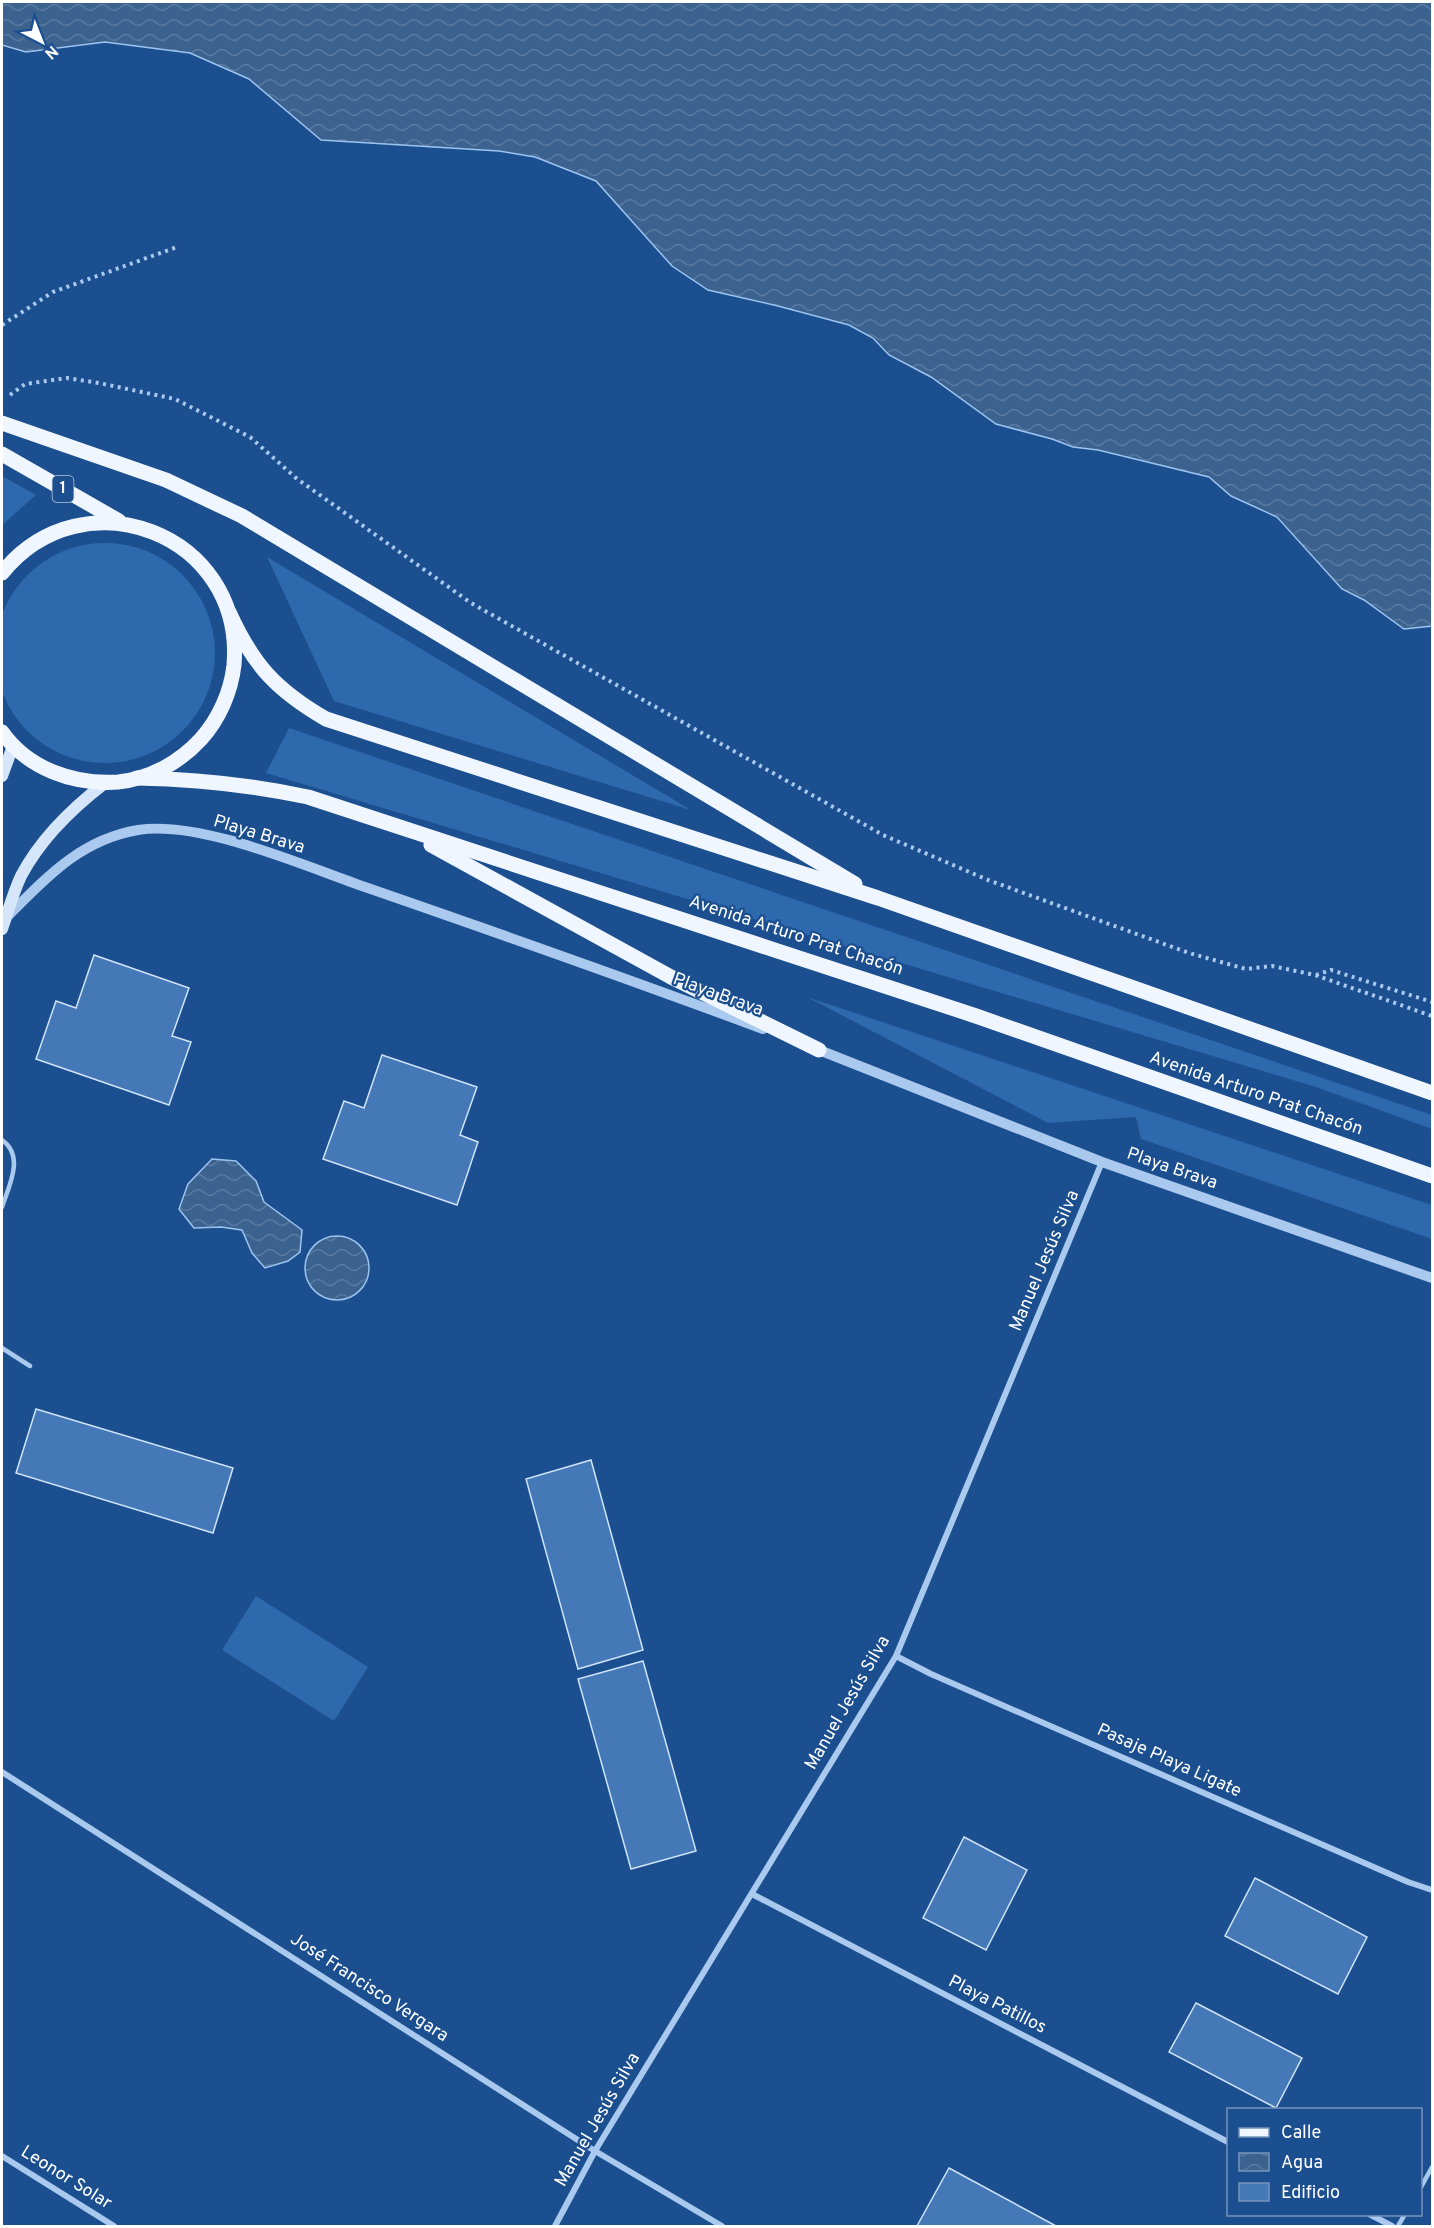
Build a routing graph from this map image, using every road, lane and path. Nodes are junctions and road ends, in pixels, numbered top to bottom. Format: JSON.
{"nodes":[{"id":1,"x":177,"y":247,"type":"dead end"},
{"id":2,"x":2,"y":325,"type":"edge"},
{"id":3,"x":2,"y":402,"type":"edge"},
{"id":4,"x":2,"y":423,"type":"edge"},
{"id":5,"x":2,"y":454,"type":"edge"},
{"id":6,"x":124,"y":524,"type":"junction"},
{"id":7,"x":2,"y":573,"type":"edge"},
{"id":8,"x":229,"y":612,"type":"junction"},
{"id":9,"x":5,"y":738,"type":"edge"},
{"id":10,"x":2,"y":776,"type":"edge"},
{"id":11,"x":137,"y":778,"type":"junction"},
{"id":12,"x":105,"y":783,"type":"junction"},
{"id":13,"x":394,"y":826,"type":"junction"},
{"id":14,"x":878,"y":898,"type":"junction"},
{"id":15,"x":3,"y":924,"type":"edge"},
{"id":16,"x":1315,"y":975,"type":"junction"},
{"id":17,"x":1432,"y":1002,"type":"edge"},
{"id":18,"x":1432,"y":1016,"type":"edge"},
{"id":19,"x":819,"y":1050,"type":"junction"},
{"id":20,"x":1432,"y":1093,"type":"edge"},
{"id":21,"x":2,"y":1140,"type":"edge"},
{"id":22,"x":1102,"y":1162,"type":"junction"},
{"id":23,"x":1432,"y":1176,"type":"edge"},
{"id":24,"x":2,"y":1207,"type":"edge"},
{"id":25,"x":1432,"y":1278,"type":"edge"},
{"id":26,"x":2,"y":1348,"type":"edge"},
{"id":27,"x":30,"y":1366,"type":"dead end"},
{"id":28,"x":896,"y":1656,"type":"junction"},
{"id":29,"x":2,"y":1772,"type":"edge"},
{"id":30,"x":1432,"y":1890,"type":"edge"},
{"id":31,"x":752,"y":1894,"type":"junction"},
{"id":32,"x":1227,"y":2141,"type":"edge"},
{"id":33,"x":595,"y":2151,"type":"junction"},
{"id":34,"x":2,"y":2156,"type":"edge"},
{"id":35,"x":1432,"y":2167,"type":"edge"},
{"id":36,"x":1422,"y":2185,"type":"edge"},
{"id":37,"x":1373,"y":2216,"type":"edge"},
{"id":38,"x":114,"y":2226,"type":"edge"},
{"id":39,"x":555,"y":2226,"type":"edge"},
{"id":40,"x":722,"y":2226,"type":"edge"},
{"id":41,"x":1392,"y":2226,"type":"edge"}],
"edges":[{"from":1,"to":2,"type":"path"},
{"from":3,"to":16,"type":"path"},
{"from":4,"to":14,"type":"main road"},
{"from":5,"to":6,"type":"main road","name":"Avenida Arturo Prat Chacón","number":"1"},
{"from":6,"to":7,"type":"main road","name":"Avenida Arturo Prat Chacón"},
{"from":6,"to":8,"type":"main road","name":"Avenida Arturo Prat Chacón"},
{"from":8,"to":11,"type":"main road","name":"Avenida Arturo Prat Chacón"},
{"from":8,"to":14,"type":"main road","name":"Avenida Arturo Prat Chacón"},
{"from":9,"to":10,"type":"main road"},
{"from":9,"to":12,"type":"main road","name":"Avenida Arturo Prat Chacón"},
{"from":11,"to":12,"type":"main road","name":"Avenida Arturo Prat Chacón"},
{"from":11,"to":13,"type":"main road","name":"Avenida Arturo Prat Chacón"},
{"from":12,"to":15,"type":"main road"},
{"from":13,"to":19,"type":"main road"},
{"from":13,"to":23,"type":"main road","name":"Avenida Arturo Prat Chacón"},
{"from":14,"to":20,"type":"main road","name":"Avenida Arturo Prat Chacón"},
{"from":15,"to":19,"type":"street","name":"Playa Brava"},
{"from":16,"to":17,"type":"path"},
{"from":16,"to":18,"type":"path"},
{"from":19,"to":22,"type":"street","name":"Playa Brava"},
{"from":21,"to":24,"type":"lane"},
{"from":22,"to":25,"type":"street","name":"Playa Brava"},
{"from":22,"to":28,"type":"street","name":"Manuel Jesús Silva"},
{"from":26,"to":27,"type":"lane"},
{"from":28,"to":30,"type":"street","name":"Pasaje Playa Ligate"},
{"from":28,"to":31,"type":"street","name":"Manuel Jesús Silva"},
{"from":29,"to":33,"type":"street","name":"José Francisco Vergara"},
{"from":31,"to":32,"type":"street","name":"Playa Patillos"},
{"from":31,"to":33,"type":"street","name":"Manuel Jesús Silva"},
{"from":33,"to":39,"type":"street","name":"Manuel Jesús Silva"},
{"from":33,"to":40,"type":"street","name":"José Francisco Vergara"},
{"from":34,"to":38,"type":"street","name":"Leonor Solar"},
{"from":35,"to":36,"type":"lane"},
{"from":37,"to":41,"type":"street"}]}
